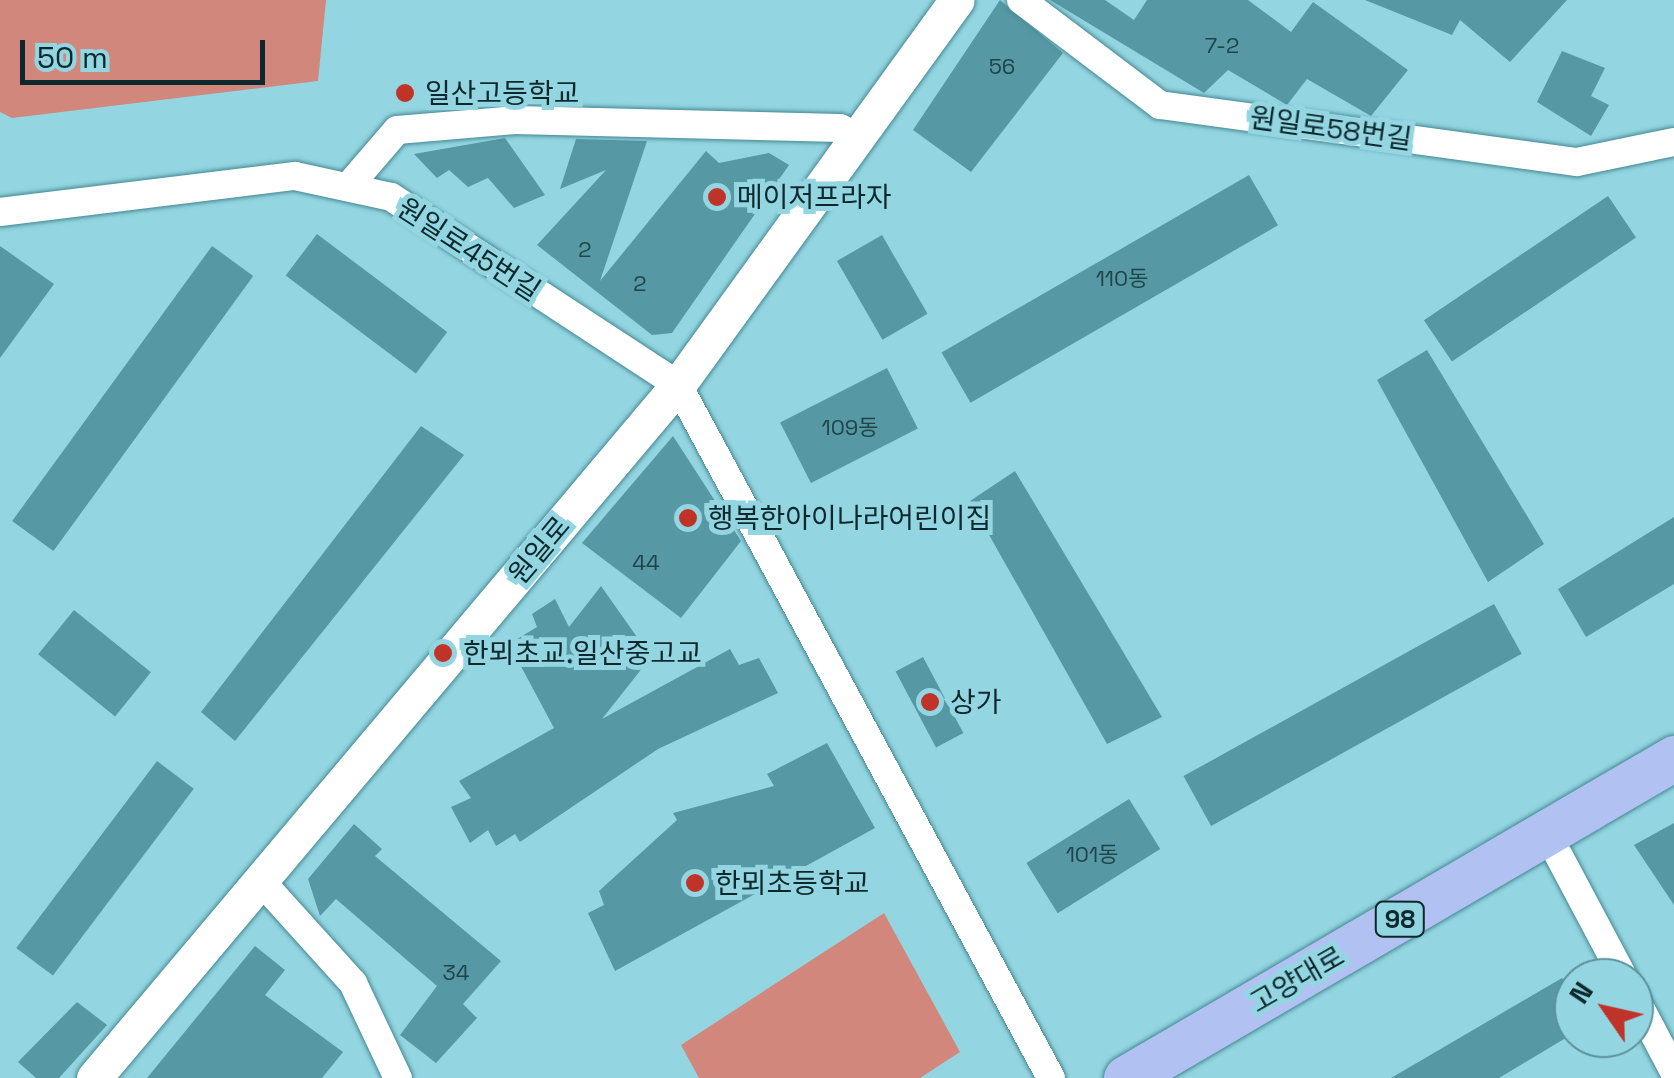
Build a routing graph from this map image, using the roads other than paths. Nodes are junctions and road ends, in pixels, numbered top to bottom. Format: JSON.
{"nodes":[{"id":1,"x":957,"y":0,"type":"edge"},
{"id":2,"x":1021,"y":0,"type":"edge"},
{"id":3,"x":856,"y":136,"type":"junction"},
{"id":4,"x":1674,"y":142,"type":"edge"},
{"id":5,"x":348,"y":187,"type":"junction"},
{"id":6,"x":0,"y":212,"type":"edge"},
{"id":7,"x":678,"y":385,"type":"junction"},
{"id":8,"x":1674,"y":758,"type":"edge"},
{"id":9,"x":1674,"y":789,"type":"edge"},
{"id":10,"x":1559,"y":856,"type":"junction"},
{"id":11,"x":260,"y":880,"type":"junction"},
{"id":12,"x":1613,"y":958,"type":"edge"},
{"id":13,"x":1654,"y":1034,"type":"edge"},
{"id":14,"x":1674,"y":1072,"type":"edge"},
{"id":15,"x":94,"y":1078,"type":"edge"},
{"id":16,"x":398,"y":1078,"type":"edge"},
{"id":17,"x":1050,"y":1078,"type":"edge"},
{"id":18,"x":1126,"y":1078,"type":"edge"},
{"id":19,"x":1167,"y":1078,"type":"edge"}],
"edges":[{"from":1,"to":3,"type":"street","name":"원일로"},
{"from":2,"to":4,"type":"street","name":"원일로58번길"},
{"from":3,"to":5,"type":"street"},
{"from":3,"to":7,"type":"street","name":"원일로"},
{"from":5,"to":6,"type":"street","name":"원일로45번길"},
{"from":5,"to":7,"type":"street","name":"원일로45번길"},
{"from":7,"to":11,"type":"street","name":"원일로"},
{"from":7,"to":17,"type":"street"},
{"from":8,"to":18,"type":"main road","name":"고양대로","number":"98"},
{"from":9,"to":10,"type":"main road","name":"고양대로","number":"98"},
{"from":10,"to":12,"type":"street"},
{"from":10,"to":19,"type":"main road","name":"고양대로","number":"98"},
{"from":11,"to":15,"type":"street","name":"원일로"},
{"from":11,"to":16,"type":"street"},
{"from":13,"to":14,"type":"street"}]}
